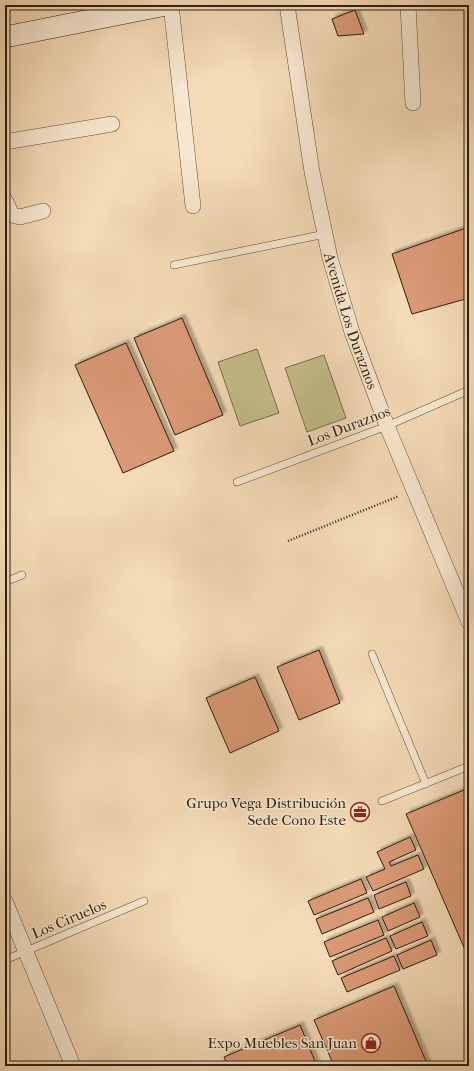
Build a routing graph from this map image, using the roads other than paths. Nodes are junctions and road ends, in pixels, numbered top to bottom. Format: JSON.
{"nodes":[{"id":1,"x":166,"y":5,"type":"edge"},
{"id":2,"x":171,"y":5,"type":"edge"},
{"id":3,"x":287,"y":5,"type":"edge"},
{"id":4,"x":408,"y":5,"type":"edge"},
{"id":5,"x":5,"y":37,"type":"edge"},
{"id":6,"x":413,"y":103,"type":"dead end"},
{"id":7,"x":112,"y":124,"type":"dead end"},
{"id":8,"x":5,"y":142,"type":"edge"},
{"id":9,"x":193,"y":206,"type":"dead end"},
{"id":10,"x":6,"y":207,"type":"edge"},
{"id":11,"x":43,"y":211,"type":"dead end"},
{"id":12,"x":325,"y":234,"type":"junction"},
{"id":13,"x":174,"y":265,"type":"dead end"},
{"id":14,"x":469,"y":390,"type":"edge"},
{"id":15,"x":387,"y":426,"type":"junction"},
{"id":16,"x":237,"y":482,"type":"dead end"},
{"id":17,"x":22,"y":575,"type":"dead end"},
{"id":18,"x":5,"y":582,"type":"edge"},
{"id":19,"x":469,"y":622,"type":"edge"},
{"id":20,"x":372,"y":654,"type":"dead end"},
{"id":21,"x":469,"y":766,"type":"edge"},
{"id":22,"x":426,"y":784,"type":"junction"},
{"id":23,"x":382,"y":802,"type":"dead end"},
{"id":24,"x":5,"y":901,"type":"edge"},
{"id":25,"x":144,"y":901,"type":"dead end"},
{"id":26,"x":26,"y":951,"type":"junction"},
{"id":27,"x":5,"y":960,"type":"edge"},
{"id":28,"x":73,"y":1066,"type":"edge"}],
"edges":[{"from":1,"to":5,"type":"street"},
{"from":2,"to":9,"type":"street"},
{"from":3,"to":12,"type":"street","name":"Avenida Los Duraznos"},
{"from":4,"to":6,"type":"street"},
{"from":7,"to":8,"type":"street"},
{"from":10,"to":11,"type":"street"},
{"from":12,"to":13,"type":"lane"},
{"from":12,"to":15,"type":"street","name":"Avenida Los Duraznos"},
{"from":14,"to":15,"type":"lane","name":"Los Duraznos"},
{"from":15,"to":16,"type":"lane","name":"Los Duraznos"},
{"from":15,"to":19,"type":"street","name":"Avenida Los Duraznos"},
{"from":17,"to":18,"type":"lane"},
{"from":20,"to":22,"type":"lane"},
{"from":21,"to":22,"type":"lane"},
{"from":22,"to":23,"type":"lane"},
{"from":24,"to":26,"type":"street"},
{"from":25,"to":26,"type":"lane","name":"Los Ciruelos"},
{"from":26,"to":27,"type":"lane","name":"Los Ciruelos"},
{"from":26,"to":28,"type":"street"}]}
